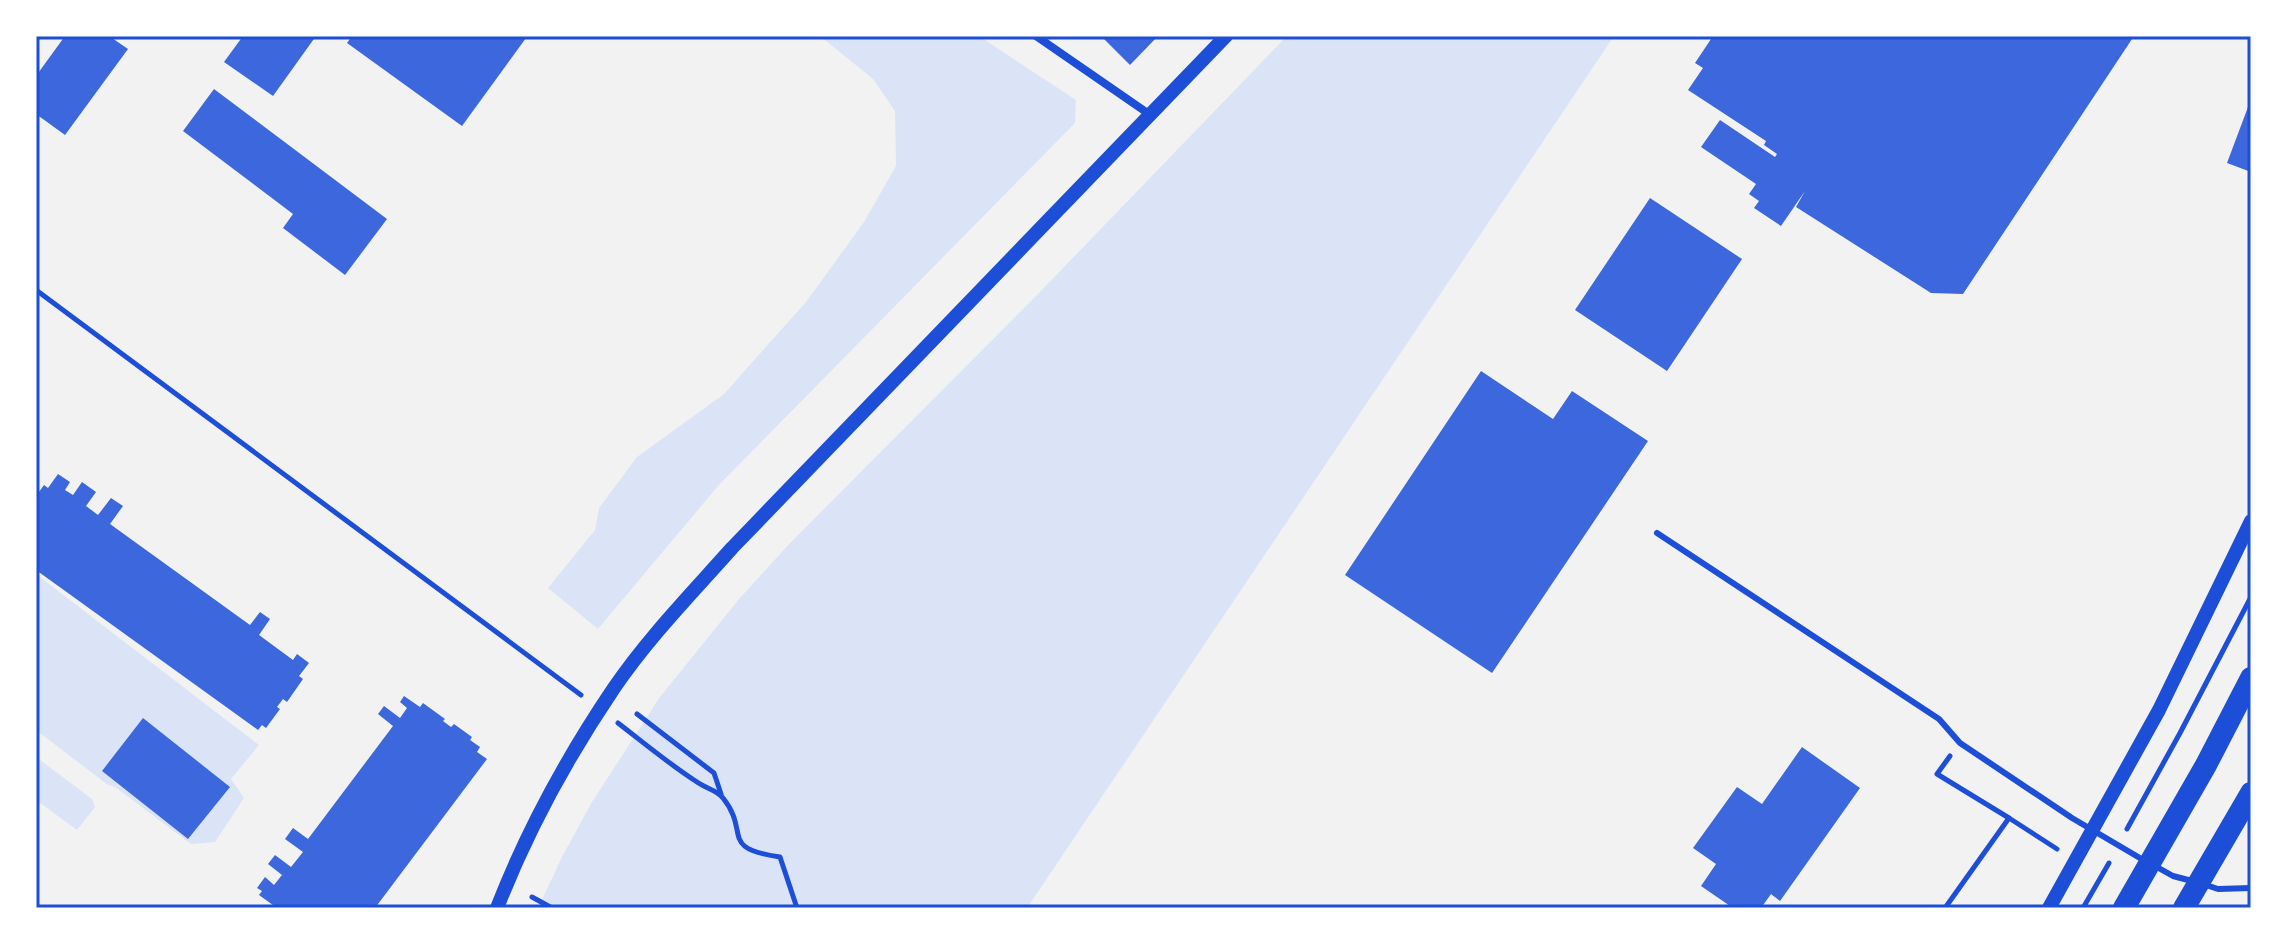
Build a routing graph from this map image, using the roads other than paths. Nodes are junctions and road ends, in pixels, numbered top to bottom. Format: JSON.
{"nodes":[{"id":1,"x":1036,"y":36,"type":"edge"},
{"id":2,"x":1226,"y":36,"type":"edge"},
{"id":3,"x":1149,"y":114,"type":"junction"},
{"id":4,"x":2251,"y":521,"type":"edge"},
{"id":5,"x":1657,"y":533,"type":"dead end"},
{"id":6,"x":2251,"y":678,"type":"edge"},
{"id":7,"x":2251,"y":793,"type":"edge"},
{"id":8,"x":2251,"y":888,"type":"edge"},
{"id":9,"x":497,"y":908,"type":"edge"},
{"id":10,"x":2049,"y":908,"type":"edge"},
{"id":11,"x":2124,"y":908,"type":"edge"},
{"id":12,"x":2184,"y":908,"type":"edge"}],
"edges":[{"from":1,"to":3,"type":"street"},
{"from":2,"to":3,"type":"street"},
{"from":3,"to":9,"type":"street"},
{"from":4,"to":10,"type":"street"},
{"from":5,"to":8,"type":"lane"},
{"from":6,"to":11,"type":"highway"},
{"from":7,"to":12,"type":"highway"}]}
